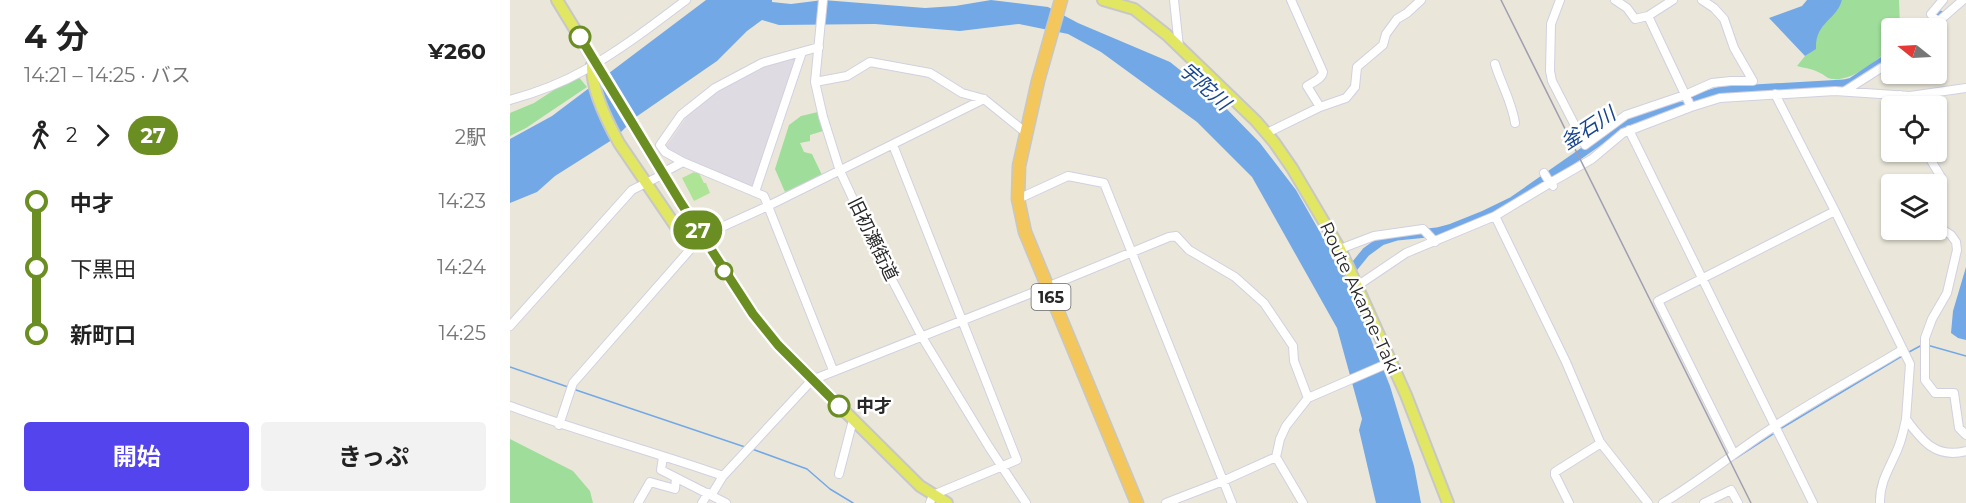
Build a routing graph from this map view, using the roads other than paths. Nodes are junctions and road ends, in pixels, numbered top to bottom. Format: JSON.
{"nodes":[{"id":1,"x":557,"y":0,"type":"edge"},
{"id":2,"x":686,"y":0,"type":"edge"},
{"id":3,"x":824,"y":0,"type":"edge"},
{"id":4,"x":1061,"y":0,"type":"edge"},
{"id":5,"x":1103,"y":0,"type":"edge"},
{"id":6,"x":1174,"y":0,"type":"edge"},
{"id":7,"x":1291,"y":0,"type":"edge"},
{"id":8,"x":1421,"y":0,"type":"edge"},
{"id":9,"x":1560,"y":0,"type":"edge"},
{"id":10,"x":1615,"y":0,"type":"edge"},
{"id":11,"x":1673,"y":0,"type":"edge"},
{"id":12,"x":1702,"y":0,"type":"edge"},
{"id":13,"x":1943,"y":0,"type":"edge"},
{"id":14,"x":1963,"y":0,"type":"edge"},
{"id":15,"x":1648,"y":16,"type":"junction"},
{"id":16,"x":1933,"y":18,"type":"edge"},
{"id":17,"x":1944,"y":18,"type":"edge"},
{"id":18,"x":819,"y":46,"type":"junction"},
{"id":19,"x":1179,"y":47,"type":"junction"},
{"id":20,"x":802,"y":52,"type":"junction"},
{"id":21,"x":595,"y":64,"type":"junction"},
{"id":22,"x":1495,"y":64,"type":"dead end"},
{"id":23,"x":1881,"y":68,"type":"edge"},
{"id":24,"x":814,"y":82,"type":"junction"},
{"id":25,"x":1966,"y":88,"type":"edge"},
{"id":26,"x":1845,"y":91,"type":"junction"},
{"id":27,"x":1775,"y":94,"type":"junction"},
{"id":28,"x":1900,"y":95,"type":"joint"},
{"id":29,"x":984,"y":99,"type":"junction"},
{"id":30,"x":510,"y":100,"type":"edge"},
{"id":31,"x":1688,"y":100,"type":"junction"},
{"id":32,"x":1320,"y":107,"type":"junction"},
{"id":33,"x":1515,"y":123,"type":"dead end"},
{"id":34,"x":1629,"y":130,"type":"junction"},
{"id":35,"x":1025,"y":132,"type":"junction"},
{"id":36,"x":1267,"y":133,"type":"junction"},
{"id":37,"x":893,"y":146,"type":"junction"},
{"id":38,"x":683,"y":162,"type":"junction"},
{"id":39,"x":668,"y":170,"type":"dead end"},
{"id":40,"x":840,"y":171,"type":"junction"},
{"id":41,"x":1575,"y":174,"type":"dead end"},
{"id":42,"x":658,"y":177,"type":"dead end"},
{"id":43,"x":1547,"y":178,"type":"junction"},
{"id":44,"x":645,"y":182,"type":"junction"},
{"id":45,"x":755,"y":192,"type":"junction"},
{"id":46,"x":1017,"y":199,"type":"junction"},
{"id":47,"x":768,"y":206,"type":"junction"},
{"id":48,"x":1835,"y":211,"type":"junction"},
{"id":49,"x":1495,"y":216,"type":"junction"},
{"id":50,"x":1947,"y":232,"type":"edge"},
{"id":51,"x":701,"y":237,"type":"junction"},
{"id":52,"x":1433,"y":239,"type":"junction"},
{"id":53,"x":1340,"y":249,"type":"junction"},
{"id":54,"x":1131,"y":253,"type":"junction"},
{"id":55,"x":1702,"y":278,"type":"junction"},
{"id":56,"x":1357,"y":286,"type":"junction"},
{"id":57,"x":1047,"y":287,"type":"junction"},
{"id":58,"x":963,"y":320,"type":"junction"},
{"id":59,"x":510,"y":326,"type":"edge"},
{"id":60,"x":922,"y":337,"type":"junction"},
{"id":61,"x":1904,"y":353,"type":"junction"},
{"id":62,"x":1389,"y":363,"type":"junction"},
{"id":63,"x":833,"y":370,"type":"junction"},
{"id":64,"x":812,"y":380,"type":"junction"},
{"id":65,"x":1308,"y":398,"type":"junction"},
{"id":66,"x":510,"y":406,"type":"edge"},
{"id":67,"x":1906,"y":419,"type":"junction"},
{"id":68,"x":853,"y":420,"type":"junction"},
{"id":69,"x":559,"y":424,"type":"junction"},
{"id":70,"x":1776,"y":430,"type":"junction"},
{"id":71,"x":1966,"y":435,"type":"edge"},
{"id":72,"x":1601,"y":443,"type":"junction"},
{"id":73,"x":1966,"y":451,"type":"edge"},
{"id":74,"x":1734,"y":453,"type":"junction"},
{"id":75,"x":663,"y":456,"type":"junction"},
{"id":76,"x":1276,"y":457,"type":"junction"},
{"id":77,"x":1002,"y":467,"type":"junction"},
{"id":78,"x":839,"y":474,"type":"dead end"},
{"id":79,"x":723,"y":476,"type":"junction"},
{"id":80,"x":676,"y":478,"type":"junction"},
{"id":81,"x":1223,"y":481,"type":"junction"},
{"id":82,"x":710,"y":494,"type":"junction"},
{"id":83,"x":931,"y":499,"type":"edge"},
{"id":84,"x":1678,"y":499,"type":"edge"},
{"id":85,"x":1707,"y":502,"type":"edge"},
{"id":86,"x":638,"y":503,"type":"edge"},
{"id":87,"x":702,"y":503,"type":"edge"},
{"id":88,"x":726,"y":503,"type":"edge"},
{"id":89,"x":947,"y":503,"type":"edge"},
{"id":90,"x":1026,"y":503,"type":"edge"},
{"id":91,"x":1137,"y":503,"type":"edge"},
{"id":92,"x":1166,"y":503,"type":"edge"},
{"id":93,"x":1232,"y":503,"type":"edge"},
{"id":94,"x":1303,"y":503,"type":"edge"},
{"id":95,"x":1448,"y":503,"type":"edge"},
{"id":96,"x":1569,"y":503,"type":"edge"},
{"id":97,"x":1648,"y":503,"type":"edge"},
{"id":98,"x":1663,"y":503,"type":"edge"},
{"id":99,"x":1738,"y":503,"type":"edge"},
{"id":100,"x":1813,"y":503,"type":"edge"},
{"id":101,"x":1880,"y":503,"type":"edge"}],
"edges":[{"from":1,"to":21,"type":"main road"},
{"from":2,"to":21,"type":"street"},
{"from":3,"to":18,"type":"street"},
{"from":4,"to":35,"type":"highway","number":"165"},
{"from":5,"to":19,"type":"main road","name":"Route Akame-Taki"},
{"from":6,"to":19,"type":"street"},
{"from":7,"to":32,"type":"street"},
{"from":8,"to":32,"type":"street"},
{"from":9,"to":31,"type":"street"},
{"from":10,"to":15,"type":"street"},
{"from":11,"to":15,"type":"street"},
{"from":12,"to":31,"type":"street"},
{"from":13,"to":16,"type":"street"},
{"from":14,"to":17,"type":"street"},
{"from":15,"to":31,"type":"street"},
{"from":18,"to":20,"type":"street"},
{"from":18,"to":24,"type":"street"},
{"from":19,"to":36,"type":"main road","name":"Route Akame-Taki"},
{"from":20,"to":38,"type":"street"},
{"from":20,"to":45,"type":"street"},
{"from":21,"to":30,"type":"street"},
{"from":21,"to":44,"type":"main road"},
{"from":21,"to":51,"type":"main road"},
{"from":22,"to":33,"type":"street"},
{"from":23,"to":26,"type":"street"},
{"from":24,"to":29,"type":"street"},
{"from":24,"to":40,"type":"street","name":"旧初瀬街道"},
{"from":25,"to":28,"type":"street"},
{"from":26,"to":27,"type":"street"},
{"from":26,"to":28,"type":"street"},
{"from":27,"to":31,"type":"street"},
{"from":27,"to":48,"type":"street"},
{"from":29,"to":35,"type":"street"},
{"from":29,"to":37,"type":"street"},
{"from":31,"to":34,"type":"street"},
{"from":32,"to":36,"type":"street"},
{"from":34,"to":43,"type":"street"},
{"from":34,"to":55,"type":"street"},
{"from":35,"to":46,"type":"highway","number":"165"},
{"from":36,"to":53,"type":"main road","name":"Route Akame-Taki"},
{"from":37,"to":40,"type":"street"},
{"from":37,"to":58,"type":"street"},
{"from":38,"to":39,"type":"street"},
{"from":38,"to":45,"type":"street"},
{"from":40,"to":47,"type":"street"},
{"from":40,"to":60,"type":"street","name":"旧初瀬街道"},
{"from":41,"to":43,"type":"street"},
{"from":42,"to":44,"type":"street"},
{"from":43,"to":49,"type":"street"},
{"from":44,"to":51,"type":"main road"},
{"from":44,"to":59,"type":"street"},
{"from":45,"to":47,"type":"street"},
{"from":46,"to":54,"type":"street"},
{"from":46,"to":57,"type":"highway","number":"165"},
{"from":47,"to":51,"type":"street"},
{"from":47,"to":63,"type":"street"},
{"from":48,"to":55,"type":"street"},
{"from":48,"to":61,"type":"street"},
{"from":49,"to":52,"type":"street"},
{"from":49,"to":72,"type":"street"},
{"from":50,"to":71,"type":"street"},
{"from":51,"to":64,"type":"main road"},
{"from":51,"to":69,"type":"street"},
{"from":52,"to":53,"type":"street"},
{"from":52,"to":56,"type":"street"},
{"from":53,"to":56,"type":"main road","name":"Route Akame-Taki"},
{"from":54,"to":57,"type":"street"},
{"from":54,"to":65,"type":"street"},
{"from":54,"to":81,"type":"street"},
{"from":55,"to":70,"type":"street"},
{"from":55,"to":74,"type":"street"},
{"from":56,"to":62,"type":"main road","name":"Route Akame-Taki"},
{"from":57,"to":58,"type":"street"},
{"from":57,"to":91,"type":"highway","number":"165"},
{"from":58,"to":60,"type":"street"},
{"from":58,"to":77,"type":"street"},
{"from":60,"to":63,"type":"street"},
{"from":60,"to":77,"type":"street","name":"旧初瀬街道"},
{"from":61,"to":67,"type":"street"},
{"from":61,"to":70,"type":"street"},
{"from":62,"to":65,"type":"street"},
{"from":62,"to":95,"type":"main road","name":"Route Akame-Taki"},
{"from":63,"to":64,"type":"street"},
{"from":64,"to":68,"type":"main road"},
{"from":64,"to":79,"type":"street"},
{"from":65,"to":76,"type":"street"},
{"from":66,"to":69,"type":"street"},
{"from":67,"to":73,"type":"street"},
{"from":67,"to":101,"type":"street"},
{"from":68,"to":78,"type":"street"},
{"from":68,"to":83,"type":"main road"},
{"from":69,"to":75,"type":"street"},
{"from":70,"to":74,"type":"street"},
{"from":70,"to":100,"type":"street"},
{"from":72,"to":96,"type":"street"},
{"from":72,"to":97,"type":"street"},
{"from":74,"to":84,"type":"street"},
{"from":75,"to":79,"type":"street"},
{"from":75,"to":80,"type":"street"},
{"from":76,"to":81,"type":"street"},
{"from":76,"to":94,"type":"street"},
{"from":77,"to":83,"type":"street"},
{"from":77,"to":90,"type":"street","name":"旧初瀬街道"},
{"from":79,"to":82,"type":"street"},
{"from":80,"to":82,"type":"street"},
{"from":80,"to":86,"type":"street"},
{"from":81,"to":92,"type":"street"},
{"from":81,"to":93,"type":"street"},
{"from":82,"to":87,"type":"street"},
{"from":82,"to":88,"type":"street"},
{"from":83,"to":89,"type":"main road"},
{"from":84,"to":98,"type":"street"},
{"from":85,"to":99,"type":"street"}]}
